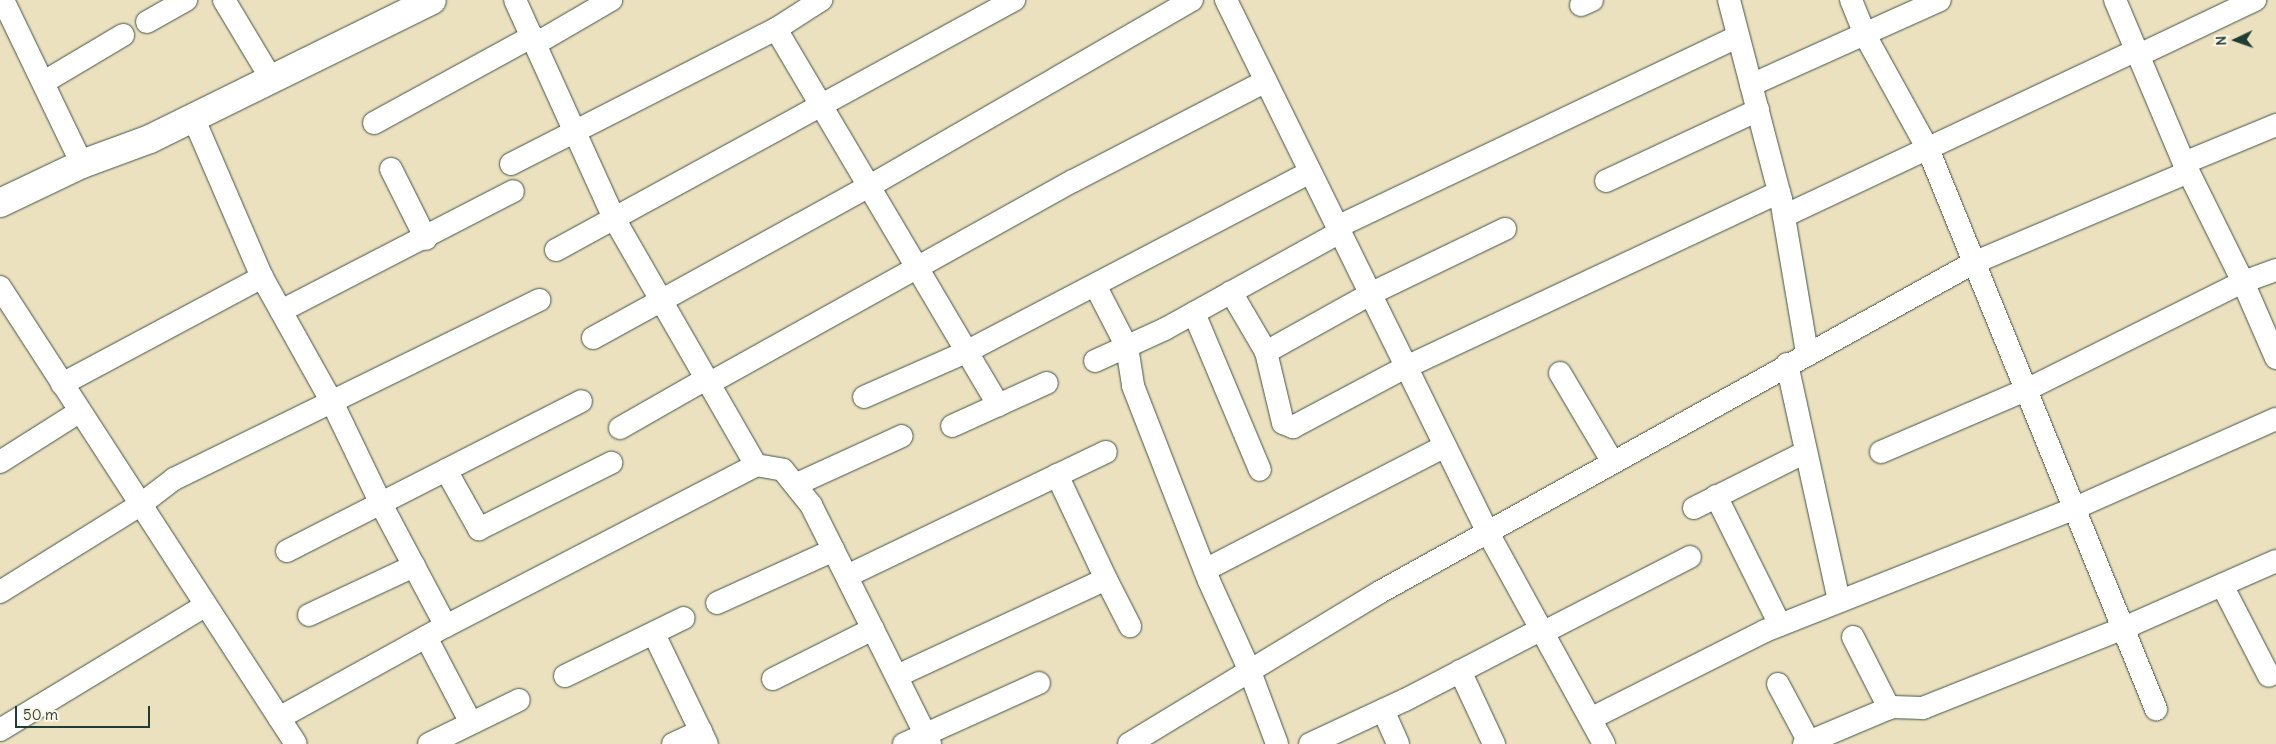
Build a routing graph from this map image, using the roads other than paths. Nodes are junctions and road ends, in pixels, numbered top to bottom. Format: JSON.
{"nodes":[{"id":1,"x":186,"y":0,"type":"edge"},
{"id":2,"x":224,"y":0,"type":"edge"},
{"id":3,"x":432,"y":0,"type":"edge"},
{"id":4,"x":515,"y":0,"type":"edge"},
{"id":5,"x":611,"y":0,"type":"edge"},
{"id":6,"x":821,"y":0,"type":"edge"},
{"id":7,"x":1014,"y":0,"type":"edge"},
{"id":8,"x":1192,"y":0,"type":"edge"},
{"id":9,"x":1226,"y":0,"type":"edge"},
{"id":10,"x":1728,"y":0,"type":"edge"},
{"id":11,"x":1851,"y":0,"type":"edge"},
{"id":12,"x":1940,"y":0,"type":"edge"},
{"id":13,"x":2115,"y":0,"type":"edge"},
{"id":14,"x":2255,"y":0,"type":"edge"},
{"id":15,"x":4,"y":8,"type":"edge"},
{"id":16,"x":147,"y":22,"type":"dead end"},
{"id":17,"x":776,"y":29,"type":"junction"},
{"id":18,"x":123,"y":35,"type":"dead end"},
{"id":19,"x":1865,"y":35,"type":"junction"},
{"id":20,"x":1738,"y":37,"type":"junction"},
{"id":21,"x":535,"y":39,"type":"junction"},
{"id":22,"x":2136,"y":54,"type":"junction"},
{"id":23,"x":270,"y":77,"type":"junction"},
{"id":24,"x":1266,"y":81,"type":"junction"},
{"id":25,"x":44,"y":82,"type":"junction"},
{"id":26,"x":1751,"y":85,"type":"junction"},
{"id":27,"x":823,"y":106,"type":"junction"},
{"id":28,"x":1758,"y":110,"type":"junction"},
{"id":29,"x":193,"y":117,"type":"junction"},
{"id":30,"x":374,"y":123,"type":"dead end"},
{"id":31,"x":2276,"y":125,"type":"edge"},
{"id":32,"x":575,"y":131,"type":"junction"},
{"id":33,"x":1928,"y":148,"type":"junction"},
{"id":34,"x":82,"y":164,"type":"junction"},
{"id":35,"x":511,"y":164,"type":"dead end"},
{"id":36,"x":2186,"y":167,"type":"junction"},
{"id":37,"x":391,"y":169,"type":"dead end"},
{"id":38,"x":1310,"y":172,"type":"junction"},
{"id":39,"x":1606,"y":181,"type":"dead end"},
{"id":40,"x":868,"y":187,"type":"junction"},
{"id":41,"x":513,"y":192,"type":"dead end"},
{"id":42,"x":1779,"y":192,"type":"junction"},
{"id":43,"x":0,"y":203,"type":"edge"},
{"id":44,"x":1784,"y":216,"type":"junction"},
{"id":45,"x":615,"y":220,"type":"junction"},
{"id":46,"x":1339,"y":229,"type":"junction"},
{"id":47,"x":1505,"y":229,"type":"dead end"},
{"id":48,"x":426,"y":239,"type":"junction"},
{"id":49,"x":556,"y":250,"type":"dead end"},
{"id":50,"x":1973,"y":263,"type":"junction"},
{"id":51,"x":916,"y":268,"type":"junction"},
{"id":52,"x":2276,"y":270,"type":"edge"},
{"id":53,"x":262,"y":277,"type":"junction"},
{"id":54,"x":2243,"y":282,"type":"junction"},
{"id":55,"x":1095,"y":285,"type":"junction"},
{"id":56,"x":0,"y":286,"type":"edge"},
{"id":57,"x":1231,"y":292,"type":"junction"},
{"id":58,"x":1370,"y":294,"type":"junction"},
{"id":59,"x":539,"y":300,"type":"dead end"},
{"id":60,"x":659,"y":300,"type":"junction"},
{"id":61,"x":281,"y":311,"type":"junction"},
{"id":62,"x":1194,"y":313,"type":"junction"},
{"id":63,"x":593,"y":338,"type":"dead end"},
{"id":64,"x":1127,"y":347,"type":"junction"},
{"id":65,"x":966,"y":352,"type":"junction"},
{"id":66,"x":1266,"y":352,"type":"junction"},
{"id":67,"x":1807,"y":353,"type":"junction"},
{"id":68,"x":2276,"y":358,"type":"edge"},
{"id":69,"x":1095,"y":361,"type":"dead end"},
{"id":70,"x":1787,"y":364,"type":"junction"},
{"id":71,"x":1406,"y":367,"type":"junction"},
{"id":72,"x":1560,"y":373,"type":"dead end"},
{"id":73,"x":707,"y":381,"type":"junction"},
{"id":74,"x":1047,"y":383,"type":"dead end"},
{"id":75,"x":62,"y":384,"type":"junction"},
{"id":76,"x":2026,"y":390,"type":"junction"},
{"id":77,"x":864,"y":397,"type":"dead end"},
{"id":78,"x":580,"y":401,"type":"dead end"},
{"id":79,"x":332,"y":402,"type":"junction"},
{"id":80,"x":998,"y":405,"type":"junction"},
{"id":81,"x":79,"y":412,"type":"junction"},
{"id":82,"x":2276,"y":419,"type":"edge"},
{"id":83,"x":952,"y":426,"type":"dead end"},
{"id":84,"x":620,"y":428,"type":"dead end"},
{"id":85,"x":902,"y":436,"type":"dead end"},
{"id":86,"x":1445,"y":446,"type":"junction"},
{"id":87,"x":1106,"y":452,"type":"dead end"},
{"id":88,"x":1806,"y":452,"type":"junction"},
{"id":89,"x":1881,"y":452,"type":"dead end"},
{"id":90,"x":1612,"y":461,"type":"junction"},
{"id":91,"x":0,"y":462,"type":"edge"},
{"id":92,"x":611,"y":463,"type":"dead end"},
{"id":93,"x":756,"y":464,"type":"junction"},
{"id":94,"x":446,"y":470,"type":"junction"},
{"id":95,"x":1260,"y":470,"type":"dead end"},
{"id":96,"x":1058,"y":475,"type":"junction"},
{"id":97,"x":797,"y":484,"type":"junction"},
{"id":98,"x":1716,"y":496,"type":"junction"},
{"id":99,"x":381,"y":504,"type":"junction"},
{"id":100,"x":140,"y":505,"type":"junction"},
{"id":101,"x":1694,"y":508,"type":"dead end"},
{"id":102,"x":2076,"y":508,"type":"junction"},
{"id":103,"x":1486,"y":531,"type":"junction"},
{"id":104,"x":834,"y":550,"type":"junction"},
{"id":105,"x":287,"y":551,"type":"dead end"},
{"id":106,"x":1690,"y":557,"type":"dead end"},
{"id":107,"x":2276,"y":561,"type":"edge"},
{"id":108,"x":414,"y":566,"type":"junction"},
{"id":109,"x":1205,"y":570,"type":"junction"},
{"id":110,"x":846,"y":576,"type":"junction"},
{"id":111,"x":1106,"y":579,"type":"junction"},
{"id":112,"x":2222,"y":585,"type":"junction"},
{"id":113,"x":0,"y":592,"type":"edge"},
{"id":114,"x":1839,"y":600,"type":"junction"},
{"id":115,"x":717,"y":603,"type":"dead end"},
{"id":116,"x":205,"y":606,"type":"junction"},
{"id":117,"x":309,"y":615,"type":"dead end"},
{"id":118,"x":684,"y":618,"type":"dead end"},
{"id":119,"x":1780,"y":625,"type":"junction"},
{"id":120,"x":446,"y":626,"type":"junction"},
{"id":121,"x":1130,"y":626,"type":"dead end"},
{"id":122,"x":2124,"y":628,"type":"junction"},
{"id":123,"x":873,"y":629,"type":"junction"},
{"id":124,"x":1542,"y":630,"type":"junction"},
{"id":125,"x":654,"y":634,"type":"junction"},
{"id":126,"x":426,"y":637,"type":"junction"},
{"id":127,"x":1854,"y":637,"type":"dead end"},
{"id":128,"x":1249,"y":669,"type":"junction"},
{"id":129,"x":1460,"y":671,"type":"junction"},
{"id":130,"x":565,"y":676,"type":"dead end"},
{"id":131,"x":897,"y":676,"type":"junction"},
{"id":132,"x":2269,"y":676,"type":"dead end"},
{"id":133,"x":773,"y":679,"type":"dead end"},
{"id":134,"x":1039,"y":683,"type":"dead end"},
{"id":135,"x":1778,"y":684,"type":"dead end"},
{"id":136,"x":518,"y":700,"type":"dead end"},
{"id":137,"x":1889,"y":708,"type":"junction"},
{"id":138,"x":2156,"y":708,"type":"dead end"},
{"id":139,"x":1383,"y":710,"type":"junction"},
{"id":140,"x":279,"y":718,"type":"junction"},
{"id":141,"x":1592,"y":718,"type":"junction"},
{"id":142,"x":471,"y":723,"type":"junction"},
{"id":143,"x":0,"y":730,"type":"edge"},
{"id":144,"x":704,"y":737,"type":"edge"},
{"id":145,"x":927,"y":739,"type":"edge"},
{"id":146,"x":1808,"y":743,"type":"edge"},
{"id":147,"x":296,"y":744,"type":"edge"},
{"id":148,"x":429,"y":744,"type":"edge"},
{"id":149,"x":673,"y":744,"type":"edge"},
{"id":150,"x":904,"y":744,"type":"edge"},
{"id":151,"x":1129,"y":744,"type":"edge"},
{"id":152,"x":1277,"y":744,"type":"edge"},
{"id":153,"x":1310,"y":744,"type":"edge"},
{"id":154,"x":1398,"y":744,"type":"edge"},
{"id":155,"x":1494,"y":744,"type":"edge"},
{"id":156,"x":1604,"y":744,"type":"edge"}],
"edges":[{"from":1,"to":16,"type":"street"},
{"from":2,"to":23,"type":"street"},
{"from":3,"to":23,"type":"main road"},
{"from":4,"to":21,"type":"street"},
{"from":5,"to":21,"type":"street"},
{"from":6,"to":17,"type":"street"},
{"from":7,"to":27,"type":"street"},
{"from":8,"to":40,"type":"street"},
{"from":9,"to":24,"type":"street"},
{"from":10,"to":20,"type":"street"},
{"from":11,"to":19,"type":"street"},
{"from":12,"to":19,"type":"street"},
{"from":13,"to":22,"type":"street"},
{"from":14,"to":22,"type":"street"},
{"from":15,"to":25,"type":"street"},
{"from":17,"to":27,"type":"street"},
{"from":17,"to":32,"type":"street"},
{"from":18,"to":25,"type":"street"},
{"from":19,"to":26,"type":"street"},
{"from":19,"to":33,"type":"street"},
{"from":20,"to":26,"type":"street"},
{"from":20,"to":46,"type":"street"},
{"from":21,"to":30,"type":"street"},
{"from":21,"to":32,"type":"street"},
{"from":22,"to":33,"type":"street"},
{"from":22,"to":36,"type":"street"},
{"from":23,"to":29,"type":"main road"},
{"from":24,"to":38,"type":"street"},
{"from":24,"to":51,"type":"street"},
{"from":25,"to":34,"type":"street"},
{"from":26,"to":28,"type":"street"},
{"from":27,"to":40,"type":"street"},
{"from":27,"to":45,"type":"street"},
{"from":28,"to":39,"type":"street"},
{"from":28,"to":42,"type":"street"},
{"from":29,"to":34,"type":"main road"},
{"from":29,"to":53,"type":"street"},
{"from":31,"to":36,"type":"street"},
{"from":32,"to":35,"type":"street"},
{"from":32,"to":45,"type":"street"},
{"from":33,"to":44,"type":"street"},
{"from":33,"to":50,"type":"street"},
{"from":34,"to":43,"type":"main road"},
{"from":36,"to":50,"type":"street"},
{"from":36,"to":54,"type":"street"},
{"from":37,"to":48,"type":"street"},
{"from":38,"to":46,"type":"street"},
{"from":38,"to":55,"type":"street"},
{"from":40,"to":51,"type":"street"},
{"from":40,"to":60,"type":"street"},
{"from":41,"to":48,"type":"street"},
{"from":42,"to":44,"type":"street"},
{"from":42,"to":71,"type":"street"},
{"from":44,"to":67,"type":"street"},
{"from":45,"to":49,"type":"street"},
{"from":45,"to":60,"type":"street"},
{"from":46,"to":57,"type":"street"},
{"from":46,"to":58,"type":"street"},
{"from":47,"to":58,"type":"street"},
{"from":48,"to":61,"type":"street"},
{"from":50,"to":67,"type":"street"},
{"from":50,"to":76,"type":"street"},
{"from":51,"to":65,"type":"street"},
{"from":51,"to":73,"type":"street"},
{"from":52,"to":54,"type":"street"},
{"from":53,"to":61,"type":"street"},
{"from":53,"to":75,"type":"street"},
{"from":54,"to":68,"type":"street"},
{"from":54,"to":76,"type":"street"},
{"from":55,"to":64,"type":"street"},
{"from":55,"to":65,"type":"street"},
{"from":56,"to":75,"type":"street"},
{"from":57,"to":62,"type":"street"},
{"from":57,"to":66,"type":"street"},
{"from":58,"to":66,"type":"street"},
{"from":58,"to":71,"type":"street"},
{"from":59,"to":79,"type":"street"},
{"from":60,"to":63,"type":"street"},
{"from":60,"to":73,"type":"street"},
{"from":61,"to":79,"type":"street"},
{"from":62,"to":64,"type":"street"},
{"from":62,"to":95,"type":"street"},
{"from":64,"to":69,"type":"street"},
{"from":64,"to":109,"type":"street"},
{"from":65,"to":77,"type":"street"},
{"from":65,"to":80,"type":"street"},
{"from":66,"to":71,"type":"street"},
{"from":67,"to":70,"type":"street"},
{"from":70,"to":88,"type":"street"},
{"from":70,"to":90,"type":"street"},
{"from":71,"to":86,"type":"street"},
{"from":72,"to":90,"type":"street"},
{"from":73,"to":84,"type":"street"},
{"from":73,"to":93,"type":"street"},
{"from":74,"to":80,"type":"street"},
{"from":75,"to":81,"type":"street"},
{"from":76,"to":89,"type":"street"},
{"from":76,"to":102,"type":"street"},
{"from":78,"to":94,"type":"street"},
{"from":79,"to":99,"type":"street"},
{"from":79,"to":100,"type":"street"},
{"from":80,"to":83,"type":"street"},
{"from":81,"to":91,"type":"street"},
{"from":81,"to":100,"type":"street"},
{"from":82,"to":102,"type":"street"},
{"from":85,"to":97,"type":"street"},
{"from":86,"to":103,"type":"street"},
{"from":86,"to":109,"type":"street"},
{"from":87,"to":96,"type":"street"},
{"from":88,"to":98,"type":"street"},
{"from":88,"to":114,"type":"street"},
{"from":90,"to":103,"type":"street"},
{"from":92,"to":94,"type":"street"},
{"from":93,"to":97,"type":"street"},
{"from":93,"to":120,"type":"street"},
{"from":94,"to":99,"type":"street"},
{"from":96,"to":110,"type":"street"},
{"from":96,"to":111,"type":"street"},
{"from":97,"to":104,"type":"street"},
{"from":98,"to":101,"type":"street"},
{"from":98,"to":119,"type":"street"},
{"from":99,"to":105,"type":"street"},
{"from":99,"to":108,"type":"street"},
{"from":100,"to":113,"type":"street"},
{"from":100,"to":116,"type":"street"},
{"from":102,"to":114,"type":"street"},
{"from":102,"to":122,"type":"street"},
{"from":103,"to":124,"type":"street"},
{"from":103,"to":128,"type":"street"},
{"from":104,"to":110,"type":"street"},
{"from":104,"to":115,"type":"street"},
{"from":106,"to":124,"type":"street"},
{"from":107,"to":112,"type":"street"},
{"from":108,"to":117,"type":"street"},
{"from":108,"to":120,"type":"street"},
{"from":109,"to":128,"type":"street"},
{"from":110,"to":123,"type":"street"},
{"from":111,"to":121,"type":"street"},
{"from":111,"to":131,"type":"street"},
{"from":112,"to":122,"type":"street"},
{"from":112,"to":132,"type":"street"},
{"from":114,"to":119,"type":"street"},
{"from":116,"to":140,"type":"street"},
{"from":116,"to":143,"type":"street"},
{"from":118,"to":125,"type":"street"},
{"from":119,"to":141,"type":"street"},
{"from":120,"to":126,"type":"street"},
{"from":122,"to":137,"type":"street"},
{"from":122,"to":138,"type":"street"},
{"from":123,"to":131,"type":"street"},
{"from":123,"to":133,"type":"street"},
{"from":124,"to":129,"type":"street"},
{"from":124,"to":141,"type":"street"},
{"from":125,"to":130,"type":"street"},
{"from":125,"to":144,"type":"street"},
{"from":126,"to":140,"type":"street"},
{"from":126,"to":142,"type":"street"},
{"from":127,"to":137,"type":"street"},
{"from":128,"to":151,"type":"street"},
{"from":128,"to":152,"type":"street"},
{"from":129,"to":139,"type":"street"},
{"from":129,"to":155,"type":"street"},
{"from":131,"to":145,"type":"street"},
{"from":134,"to":145,"type":"street"},
{"from":135,"to":146,"type":"street"},
{"from":136,"to":142,"type":"street"},
{"from":137,"to":146,"type":"street"},
{"from":139,"to":153,"type":"street"},
{"from":139,"to":154,"type":"street"},
{"from":140,"to":147,"type":"street"},
{"from":141,"to":156,"type":"street"},
{"from":142,"to":148,"type":"street"},
{"from":144,"to":149,"type":"street"},
{"from":145,"to":150,"type":"street"}]}
